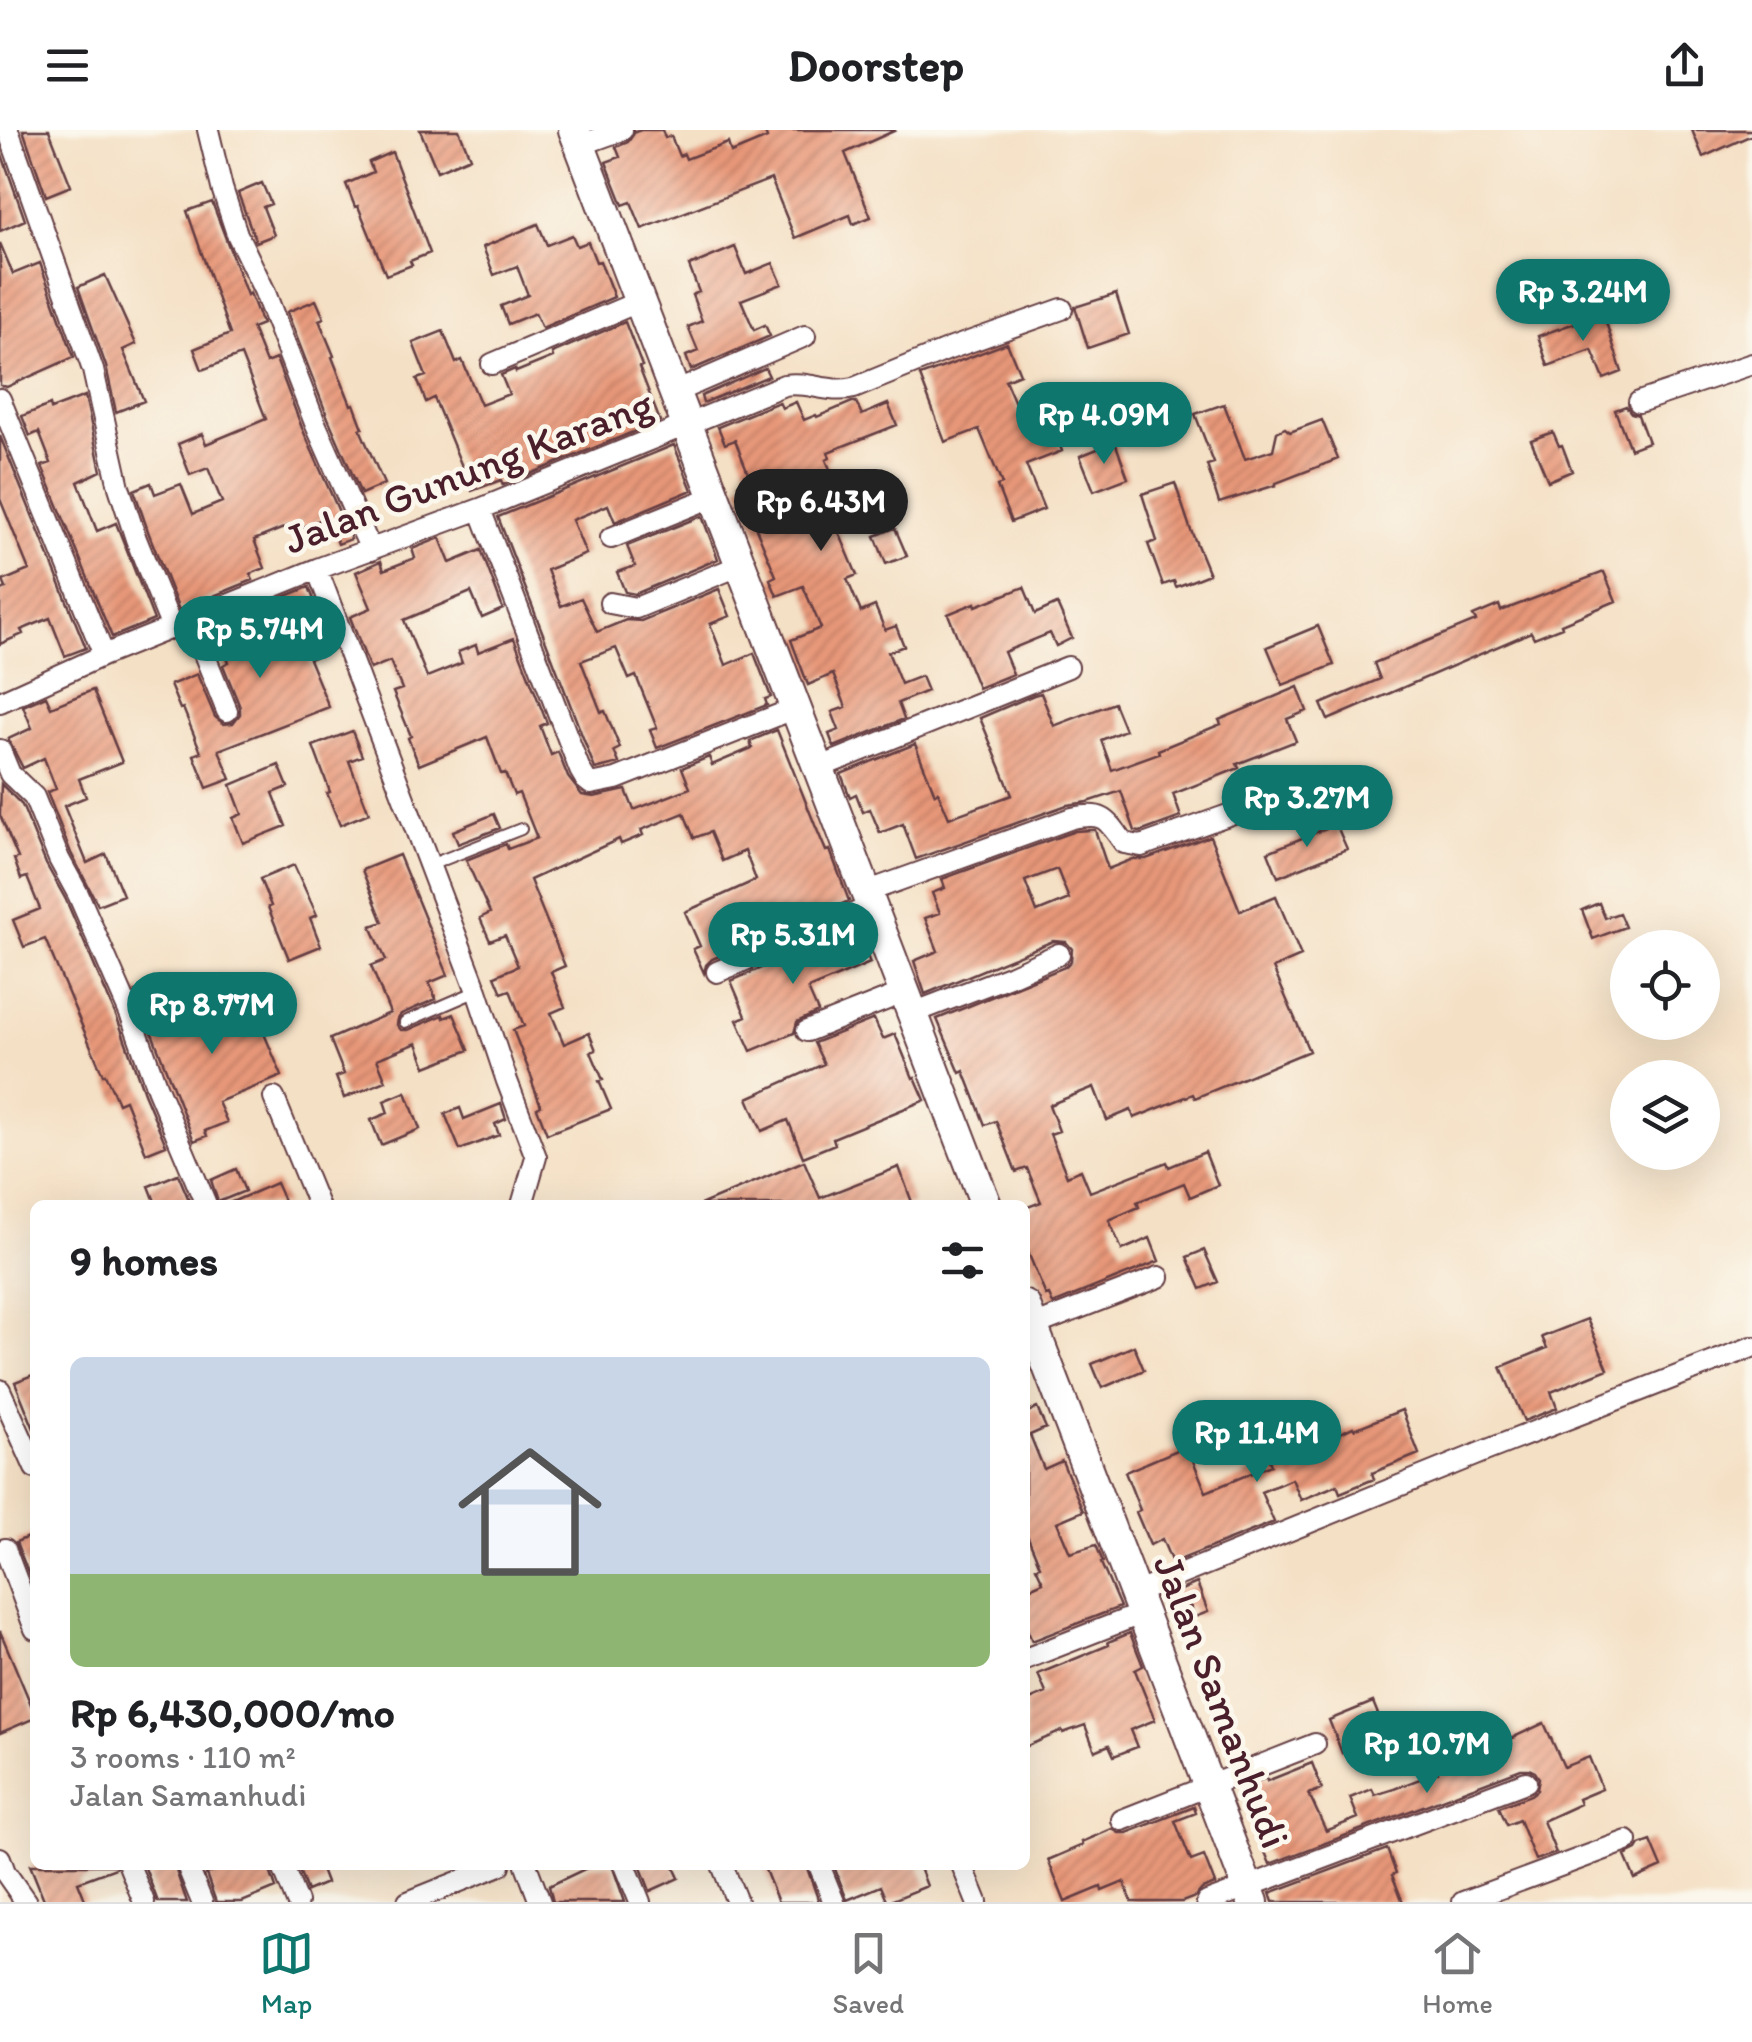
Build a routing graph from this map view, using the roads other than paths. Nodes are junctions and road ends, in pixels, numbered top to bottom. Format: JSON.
{"nodes":[{"id":1,"x":8,"y":130,"type":"edge"},
{"id":2,"x":208,"y":130,"type":"edge"},
{"id":3,"x":622,"y":130,"type":"edge"},
{"id":4,"x":577,"y":138,"type":"edge"},
{"id":5,"x":640,"y":302,"type":"junction"},
{"id":6,"x":1062,"y":308,"type":"dead end"},
{"id":7,"x":805,"y":336,"type":"dead end"},
{"id":8,"x":492,"y":364,"type":"dead end"},
{"id":9,"x":1752,"y":364,"type":"edge"},
{"id":10,"x":675,"y":392,"type":"junction"},
{"id":11,"x":0,"y":398,"type":"edge"},
{"id":12,"x":1639,"y":402,"type":"dead end"},
{"id":13,"x":688,"y":426,"type":"junction"},
{"id":14,"x":714,"y":496,"type":"junction"},
{"id":15,"x":480,"y":509,"type":"junction"},
{"id":16,"x":612,"y":538,"type":"dead end"},
{"id":17,"x":371,"y":550,"type":"junction"},
{"id":18,"x":741,"y":565,"type":"junction"},
{"id":19,"x":316,"y":570,"type":"junction"},
{"id":20,"x":610,"y":603,"type":"dead end"},
{"id":21,"x":182,"y":625,"type":"junction"},
{"id":22,"x":104,"y":655,"type":"junction"},
{"id":23,"x":1068,"y":666,"type":"dead end"},
{"id":24,"x":0,"y":702,"type":"edge"},
{"id":25,"x":796,"y":708,"type":"junction"},
{"id":26,"x":228,"y":712,"type":"dead end"},
{"id":27,"x":0,"y":750,"type":"edge"},
{"id":28,"x":818,"y":768,"type":"junction"},
{"id":29,"x":1318,"y":783,"type":"dead end"},
{"id":30,"x":521,"y":829,"type":"dead end"},
{"id":31,"x":430,"y":866,"type":"junction"},
{"id":32,"x":869,"y":899,"type":"junction"},
{"id":33,"x":1059,"y":954,"type":"dead end"},
{"id":34,"x":717,"y":972,"type":"dead end"},
{"id":35,"x":478,"y":991,"type":"junction"},
{"id":36,"x":909,"y":1003,"type":"junction"},
{"id":37,"x":404,"y":1022,"type":"dead end"},
{"id":38,"x":807,"y":1030,"type":"dead end"},
{"id":39,"x":274,"y":1098,"type":"dead end"},
{"id":40,"x":204,"y":1200,"type":"edge"},
{"id":41,"x":316,"y":1200,"type":"edge"},
{"id":42,"x":523,"y":1200,"type":"edge"},
{"id":43,"x":984,"y":1200,"type":"edge"},
{"id":44,"x":1159,"y":1278,"type":"dead end"},
{"id":45,"x":1030,"y":1316,"type":"edge"},
{"id":46,"x":1030,"y":1319,"type":"edge"},
{"id":47,"x":1752,"y":1347,"type":"edge"},
{"id":48,"x":0,"y":1390,"type":"edge"},
{"id":49,"x":30,"y":1457,"type":"edge"},
{"id":50,"x":4,"y":1549,"type":"dead end"},
{"id":51,"x":1139,"y":1603,"type":"junction"},
{"id":52,"x":30,"y":1616,"type":"edge"},
{"id":53,"x":1030,"y":1657,"type":"edge"},
{"id":54,"x":1315,"y":1744,"type":"dead end"},
{"id":55,"x":1526,"y":1782,"type":"dead end"},
{"id":56,"x":1209,"y":1786,"type":"junction"},
{"id":57,"x":1122,"y":1820,"type":"dead end"},
{"id":58,"x":1627,"y":1840,"type":"dead end"},
{"id":59,"x":0,"y":1858,"type":"edge"},
{"id":60,"x":131,"y":1870,"type":"edge"},
{"id":61,"x":189,"y":1870,"type":"edge"},
{"id":62,"x":284,"y":1870,"type":"edge"},
{"id":63,"x":491,"y":1870,"type":"edge"},
{"id":64,"x":528,"y":1870,"type":"edge"},
{"id":65,"x":627,"y":1870,"type":"edge"},
{"id":66,"x":724,"y":1870,"type":"edge"},
{"id":67,"x":821,"y":1870,"type":"edge"},
{"id":68,"x":964,"y":1870,"type":"edge"},
{"id":69,"x":444,"y":1895,"type":"edge"},
{"id":70,"x":1251,"y":1895,"type":"edge"},
{"id":71,"x":26,"y":1902,"type":"edge"},
{"id":72,"x":144,"y":1902,"type":"edge"},
{"id":73,"x":202,"y":1902,"type":"edge"},
{"id":74,"x":297,"y":1902,"type":"edge"},
{"id":75,"x":408,"y":1902,"type":"edge"},
{"id":76,"x":540,"y":1902,"type":"edge"},
{"id":77,"x":640,"y":1902,"type":"edge"},
{"id":78,"x":738,"y":1902,"type":"edge"},
{"id":79,"x":834,"y":1902,"type":"edge"},
{"id":80,"x":977,"y":1902,"type":"edge"},
{"id":81,"x":1206,"y":1902,"type":"edge"},
{"id":82,"x":1463,"y":1902,"type":"edge"}],
"edges":[{"from":1,"to":21,"type":"street"},
{"from":2,"to":17,"type":"street"},
{"from":3,"to":4,"type":"street"},
{"from":4,"to":5,"type":"street"},
{"from":5,"to":8,"type":"street"},
{"from":5,"to":10,"type":"street"},
{"from":6,"to":13,"type":"street","name":"Jalan Gunung Karang"},
{"from":7,"to":10,"type":"street"},
{"from":9,"to":12,"type":"street"},
{"from":10,"to":13,"type":"street"},
{"from":11,"to":22,"type":"street"},
{"from":13,"to":14,"type":"street"},
{"from":13,"to":15,"type":"street","name":"Jalan Gunung Karang"},
{"from":14,"to":16,"type":"street"},
{"from":14,"to":18,"type":"street"},
{"from":15,"to":17,"type":"street","name":"Jalan Gunung Karang"},
{"from":15,"to":25,"type":"street"},
{"from":17,"to":19,"type":"street","name":"Jalan Gunung Karang"},
{"from":18,"to":20,"type":"street"},
{"from":18,"to":25,"type":"street"},
{"from":19,"to":21,"type":"street","name":"Jalan Gunung Karang"},
{"from":19,"to":31,"type":"street"},
{"from":21,"to":22,"type":"street","name":"Jalan Gunung Karang"},
{"from":21,"to":26,"type":"street"},
{"from":22,"to":24,"type":"street","name":"Jalan Gunung Karang"},
{"from":23,"to":28,"type":"street"},
{"from":25,"to":28,"type":"street"},
{"from":27,"to":40,"type":"street"},
{"from":28,"to":32,"type":"street"},
{"from":29,"to":32,"type":"street"},
{"from":30,"to":31,"type":"lane"},
{"from":31,"to":35,"type":"street"},
{"from":32,"to":34,"type":"street"},
{"from":32,"to":36,"type":"street"},
{"from":33,"to":36,"type":"street"},
{"from":35,"to":37,"type":"lane"},
{"from":35,"to":42,"type":"street"},
{"from":36,"to":38,"type":"street"},
{"from":36,"to":43,"type":"street"},
{"from":39,"to":41,"type":"street"},
{"from":44,"to":45,"type":"street"},
{"from":46,"to":51,"type":"street","name":"Jalan Samanhudi"},
{"from":47,"to":51,"type":"street"},
{"from":48,"to":49,"type":"street"},
{"from":50,"to":52,"type":"street"},
{"from":51,"to":53,"type":"street"},
{"from":51,"to":56,"type":"street","name":"Jalan Samanhudi"},
{"from":54,"to":56,"type":"street"},
{"from":55,"to":70,"type":"street"},
{"from":56,"to":57,"type":"street"},
{"from":56,"to":70,"type":"street","name":"Jalan Samanhudi"},
{"from":58,"to":82,"type":"street"},
{"from":59,"to":71,"type":"street"},
{"from":60,"to":72,"type":"street"},
{"from":61,"to":73,"type":"street"},
{"from":62,"to":74,"type":"street"},
{"from":63,"to":69,"type":"street"},
{"from":64,"to":76,"type":"street"},
{"from":65,"to":77,"type":"street"},
{"from":66,"to":78,"type":"street"},
{"from":67,"to":79,"type":"street"},
{"from":68,"to":80,"type":"street"},
{"from":69,"to":75,"type":"street"},
{"from":70,"to":81,"type":"street"}]}
